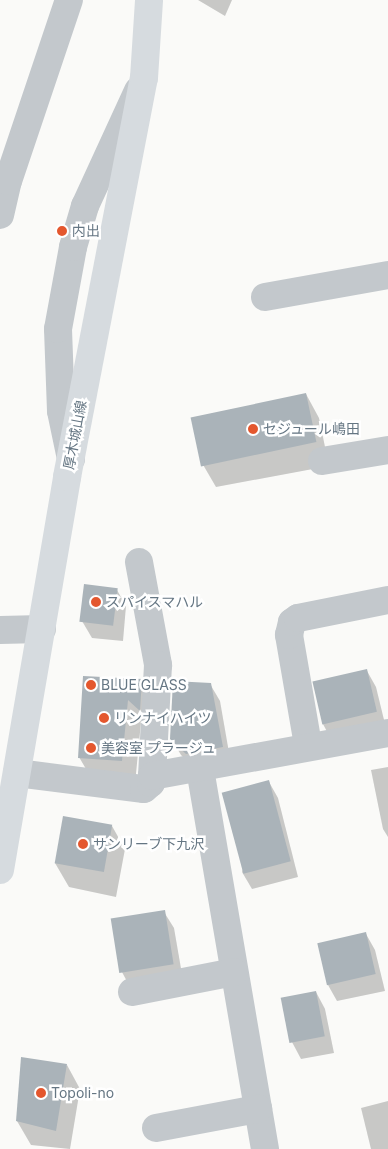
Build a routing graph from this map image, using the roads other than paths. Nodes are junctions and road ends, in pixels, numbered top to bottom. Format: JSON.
{"nodes":[{"id":1,"x":69,"y":0,"type":"edge"},
{"id":2,"x":149,"y":0,"type":"edge"},
{"id":3,"x":144,"y":78,"type":"junction"},
{"id":4,"x":0,"y":215,"type":"edge"},
{"id":5,"x":388,"y":275,"type":"edge"},
{"id":6,"x":265,"y":297,"type":"dead end"},
{"id":7,"x":388,"y":450,"type":"edge"},
{"id":8,"x":71,"y":459,"type":"junction"},
{"id":9,"x":322,"y":461,"type":"dead end"},
{"id":10,"x":139,"y":562,"type":"dead end"},
{"id":11,"x":388,"y":600,"type":"edge"},
{"id":12,"x":42,"y":629,"type":"junction"},
{"id":13,"x":0,"y":630,"type":"edge"},
{"id":14,"x":388,"y":733,"type":"edge"},
{"id":15,"x":308,"y":746,"type":"junction"},
{"id":16,"x":200,"y":769,"type":"junction"},
{"id":17,"x":17,"y":773,"type":"junction"},
{"id":18,"x":137,"y":784,"type":"junction"},
{"id":19,"x":0,"y":870,"type":"edge"},
{"id":20,"x":234,"y":972,"type":"junction"},
{"id":21,"x":132,"y":992,"type":"dead end"},
{"id":22,"x":258,"y":1108,"type":"junction"},
{"id":23,"x":156,"y":1128,"type":"dead end"},
{"id":24,"x":265,"y":1149,"type":"edge"}],
"edges":[{"from":1,"to":4,"type":"street"},
{"from":2,"to":3,"type":"main road","name":"厚木城山線"},
{"from":3,"to":8,"type":"main road","name":"厚木城山線"},
{"from":3,"to":8,"type":"street"},
{"from":5,"to":6,"type":"street"},
{"from":7,"to":9,"type":"street"},
{"from":8,"to":12,"type":"main road","name":"厚木城山線"},
{"from":10,"to":18,"type":"street"},
{"from":11,"to":15,"type":"street"},
{"from":12,"to":13,"type":"street"},
{"from":12,"to":17,"type":"main road","name":"厚木城山線"},
{"from":14,"to":15,"type":"street"},
{"from":15,"to":16,"type":"street"},
{"from":16,"to":18,"type":"street"},
{"from":16,"to":20,"type":"street"},
{"from":17,"to":18,"type":"street"},
{"from":17,"to":19,"type":"main road","name":"厚木城山線"},
{"from":20,"to":21,"type":"street"},
{"from":20,"to":22,"type":"street"},
{"from":22,"to":23,"type":"street"},
{"from":22,"to":24,"type":"street"}]}
